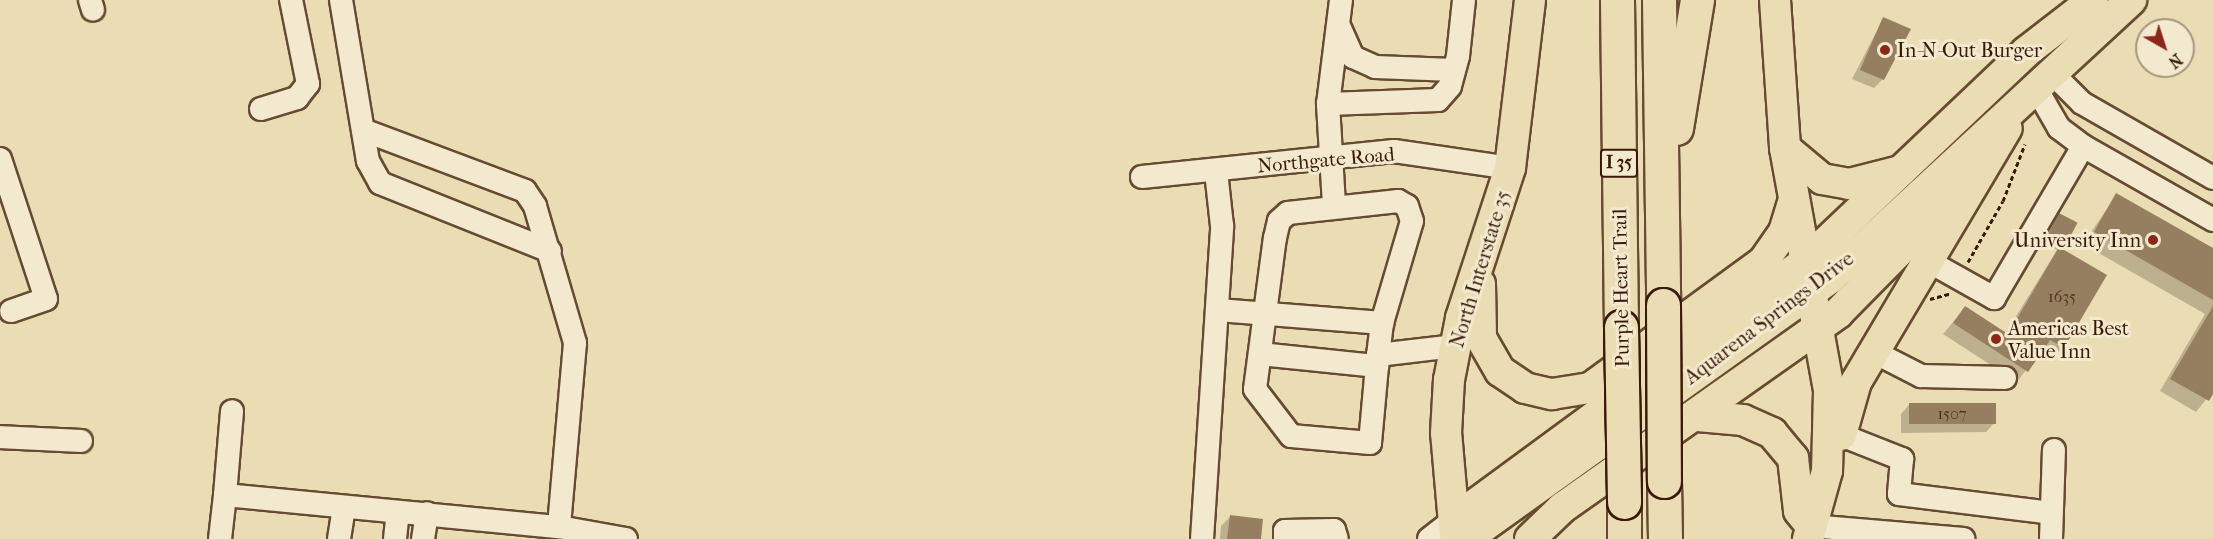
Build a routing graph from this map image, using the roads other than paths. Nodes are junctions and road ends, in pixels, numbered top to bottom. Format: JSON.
{"nodes":[{"id":1,"x":291,"y":0,"type":"edge"},
{"id":2,"x":341,"y":0,"type":"edge"},
{"id":3,"x":1341,"y":0,"type":"edge"},
{"id":4,"x":1464,"y":0,"type":"edge"},
{"id":5,"x":1530,"y":0,"type":"edge"},
{"id":6,"x":1605,"y":0,"type":"edge"},
{"id":7,"x":1617,"y":0,"type":"edge"},
{"id":8,"x":1659,"y":0,"type":"edge"},
{"id":9,"x":1697,"y":0,"type":"edge"},
{"id":10,"x":1775,"y":0,"type":"edge"},
{"id":11,"x":2093,"y":0,"type":"edge"},
{"id":12,"x":2131,"y":0,"type":"edge"},
{"id":13,"x":1338,"y":24,"type":"junction"},
{"id":14,"x":2053,"y":36,"type":"junction"},
{"id":15,"x":1454,"y":70,"type":"junction"},
{"id":16,"x":2044,"y":80,"type":"junction"},
{"id":17,"x":1328,"y":104,"type":"junction"},
{"id":18,"x":261,"y":109,"type":"dead end"},
{"id":19,"x":363,"y":130,"type":"junction"},
{"id":20,"x":1973,"y":145,"type":"junction"},
{"id":21,"x":2083,"y":146,"type":"junction"},
{"id":22,"x":1785,"y":148,"type":"junction"},
{"id":23,"x":1328,"y":156,"type":"junction"},
{"id":24,"x":0,"y":159,"type":"edge"},
{"id":25,"x":1510,"y":168,"type":"junction"},
{"id":26,"x":1900,"y":171,"type":"junction"},
{"id":27,"x":1216,"y":172,"type":"junction"},
{"id":28,"x":1142,"y":177,"type":"dead end"},
{"id":29,"x":2213,"y":178,"type":"edge"},
{"id":30,"x":1794,"y":198,"type":"junction"},
{"id":31,"x":1334,"y":206,"type":"junction"},
{"id":32,"x":2213,"y":220,"type":"edge"},
{"id":33,"x":1662,"y":249,"type":"junction"},
{"id":34,"x":550,"y":251,"type":"junction"},
{"id":35,"x":1807,"y":260,"type":"junction"},
{"id":36,"x":1928,"y":261,"type":"junction"},
{"id":37,"x":1480,"y":263,"type":"junction"},
{"id":38,"x":1621,"y":272,"type":"junction"},
{"id":39,"x":1814,"y":290,"type":"junction"},
{"id":40,"x":1218,"y":310,"type":"junction"},
{"id":41,"x":11,"y":311,"type":"dead end"},
{"id":42,"x":1263,"y":316,"type":"junction"},
{"id":43,"x":1382,"y":323,"type":"junction"},
{"id":44,"x":1821,"y":326,"type":"junction"},
{"id":45,"x":1455,"y":346,"type":"junction"},
{"id":46,"x":1874,"y":352,"type":"junction"},
{"id":47,"x":1378,"y":361,"type":"junction"},
{"id":48,"x":1259,"y":364,"type":"junction"},
{"id":49,"x":2006,"y":378,"type":"dead end"},
{"id":50,"x":232,"y":411,"type":"dead end"},
{"id":51,"x":1698,"y":416,"type":"junction"},
{"id":52,"x":1841,"y":435,"type":"junction"},
{"id":53,"x":0,"y":437,"type":"edge"},
{"id":54,"x":81,"y":441,"type":"dead end"},
{"id":55,"x":2054,"y":450,"type":"dead end"},
{"id":56,"x":1827,"y":471,"type":"junction"},
{"id":57,"x":225,"y":495,"type":"junction"},
{"id":58,"x":344,"y":507,"type":"junction"},
{"id":59,"x":398,"y":512,"type":"junction"},
{"id":60,"x":427,"y":513,"type":"junction"},
{"id":61,"x":2051,"y":513,"type":"junction"},
{"id":62,"x":559,"y":526,"type":"junction"},
{"id":63,"x":470,"y":530,"type":"edge"},
{"id":64,"x":1459,"y":532,"type":"edge"},
{"id":65,"x":1809,"y":532,"type":"edge"},
{"id":66,"x":220,"y":539,"type":"edge"},
{"id":67,"x":339,"y":539,"type":"edge"},
{"id":68,"x":395,"y":539,"type":"edge"},
{"id":69,"x":423,"y":539,"type":"edge"},
{"id":70,"x":626,"y":539,"type":"edge"},
{"id":71,"x":1202,"y":539,"type":"edge"},
{"id":72,"x":1285,"y":539,"type":"edge"},
{"id":73,"x":1337,"y":539,"type":"edge"},
{"id":74,"x":1430,"y":539,"type":"edge"},
{"id":75,"x":1530,"y":539,"type":"edge"},
{"id":76,"x":1624,"y":539,"type":"edge"},
{"id":77,"x":1665,"y":539,"type":"edge"},
{"id":78,"x":1963,"y":539,"type":"edge"},
{"id":79,"x":2051,"y":539,"type":"edge"}],
"edges":[{"from":1,"to":18,"type":"street"},
{"from":2,"to":19,"type":"street"},
{"from":3,"to":13,"type":"street"},
{"from":4,"to":15,"type":"street"},
{"from":5,"to":25,"type":"main road","name":"North Interstate 35"},
{"from":6,"to":38,"type":"highway"},
{"from":7,"to":38,"type":"highway","name":"Purple Heart Trail","number":"I 35"},
{"from":8,"to":33,"type":"highway","name":"Purple Heart Trail","number":"I 35"},
{"from":9,"to":33,"type":"highway"},
{"from":10,"to":22,"type":"main road"},
{"from":11,"to":14,"type":"main road","name":"Aquarena Springs Drive"},
{"from":12,"to":16,"type":"main road","name":"Aquarena Springs Drive"},
{"from":13,"to":15,"type":"street"},
{"from":13,"to":17,"type":"street"},
{"from":14,"to":20,"type":"main road"},
{"from":14,"to":26,"type":"main road","name":"Aquarena Springs Drive"},
{"from":15,"to":17,"type":"street"},
{"from":16,"to":20,"type":"main road","name":"Aquarena Springs Drive"},
{"from":16,"to":21,"type":"street"},
{"from":16,"to":29,"type":"street"},
{"from":16,"to":36,"type":"main road"},
{"from":17,"to":23,"type":"street"},
{"from":19,"to":34,"type":"street"},
{"from":19,"to":34,"type":"street"},
{"from":20,"to":39,"type":"main road","name":"Aquarena Springs Drive"},
{"from":20,"to":44,"type":"main road"},
{"from":21,"to":32,"type":"street"},
{"from":21,"to":36,"type":"street"},
{"from":22,"to":26,"type":"main road"},
{"from":22,"to":30,"type":"main road"},
{"from":23,"to":25,"type":"street","name":"Northgate Road"},
{"from":23,"to":27,"type":"street","name":"Northgate Road"},
{"from":23,"to":31,"type":"street"},
{"from":24,"to":41,"type":"street"},
{"from":25,"to":37,"type":"main road","name":"North Interstate 35"},
{"from":26,"to":35,"type":"main road","name":"Aquarena Springs Drive"},
{"from":27,"to":28,"type":"street","name":"Northgate Road"},
{"from":27,"to":40,"type":"street"},
{"from":30,"to":35,"type":"main road"},
{"from":30,"to":37,"type":"main road"},
{"from":31,"to":42,"type":"street"},
{"from":31,"to":43,"type":"street"},
{"from":33,"to":77,"type":"highway","name":"Purple Heart Trail","number":"I 35","bridge":true},
{"from":34,"to":62,"type":"street"},
{"from":35,"to":39,"type":"main road"},
{"from":35,"to":64,"type":"main road","name":"Aquarena Springs Drive"},
{"from":36,"to":46,"type":"main road"},
{"from":37,"to":45,"type":"main road","name":"North Interstate 35"},
{"from":38,"to":76,"type":"highway","name":"Purple Heart Trail","number":"I 35","bridge":true},
{"from":39,"to":44,"type":"main road"},
{"from":39,"to":64,"type":"main road","name":"Aquarena Springs Drive"},
{"from":40,"to":42,"type":"street"},
{"from":40,"to":71,"type":"street"},
{"from":42,"to":43,"type":"street"},
{"from":42,"to":48,"type":"street"},
{"from":43,"to":47,"type":"street"},
{"from":44,"to":51,"type":"main road"},
{"from":44,"to":56,"type":"main road"},
{"from":45,"to":47,"type":"street"},
{"from":45,"to":64,"type":"main road","name":"North Interstate 35"},
{"from":46,"to":49,"type":"street"},
{"from":46,"to":52,"type":"main road"},
{"from":47,"to":48,"type":"street"},
{"from":47,"to":48,"type":"street"},
{"from":50,"to":57,"type":"street"},
{"from":51,"to":65,"type":"main road"},
{"from":51,"to":75,"type":"main road"},
{"from":52,"to":56,"type":"main road"},
{"from":52,"to":61,"type":"street"},
{"from":53,"to":54,"type":"street"},
{"from":55,"to":61,"type":"street"},
{"from":56,"to":65,"type":"main road"},
{"from":57,"to":58,"type":"street"},
{"from":57,"to":66,"type":"street"},
{"from":58,"to":59,"type":"street"},
{"from":58,"to":67,"type":"street"},
{"from":59,"to":60,"type":"street"},
{"from":59,"to":68,"type":"street"},
{"from":60,"to":63,"type":"street"},
{"from":60,"to":69,"type":"street"},
{"from":61,"to":79,"type":"street"},
{"from":62,"to":63,"type":"street"},
{"from":62,"to":70,"type":"street"},
{"from":64,"to":74,"type":"street","name":"Aquarena Springs Drive"},
{"from":65,"to":78,"type":"street"},
{"from":72,"to":73,"type":"street"}]}
